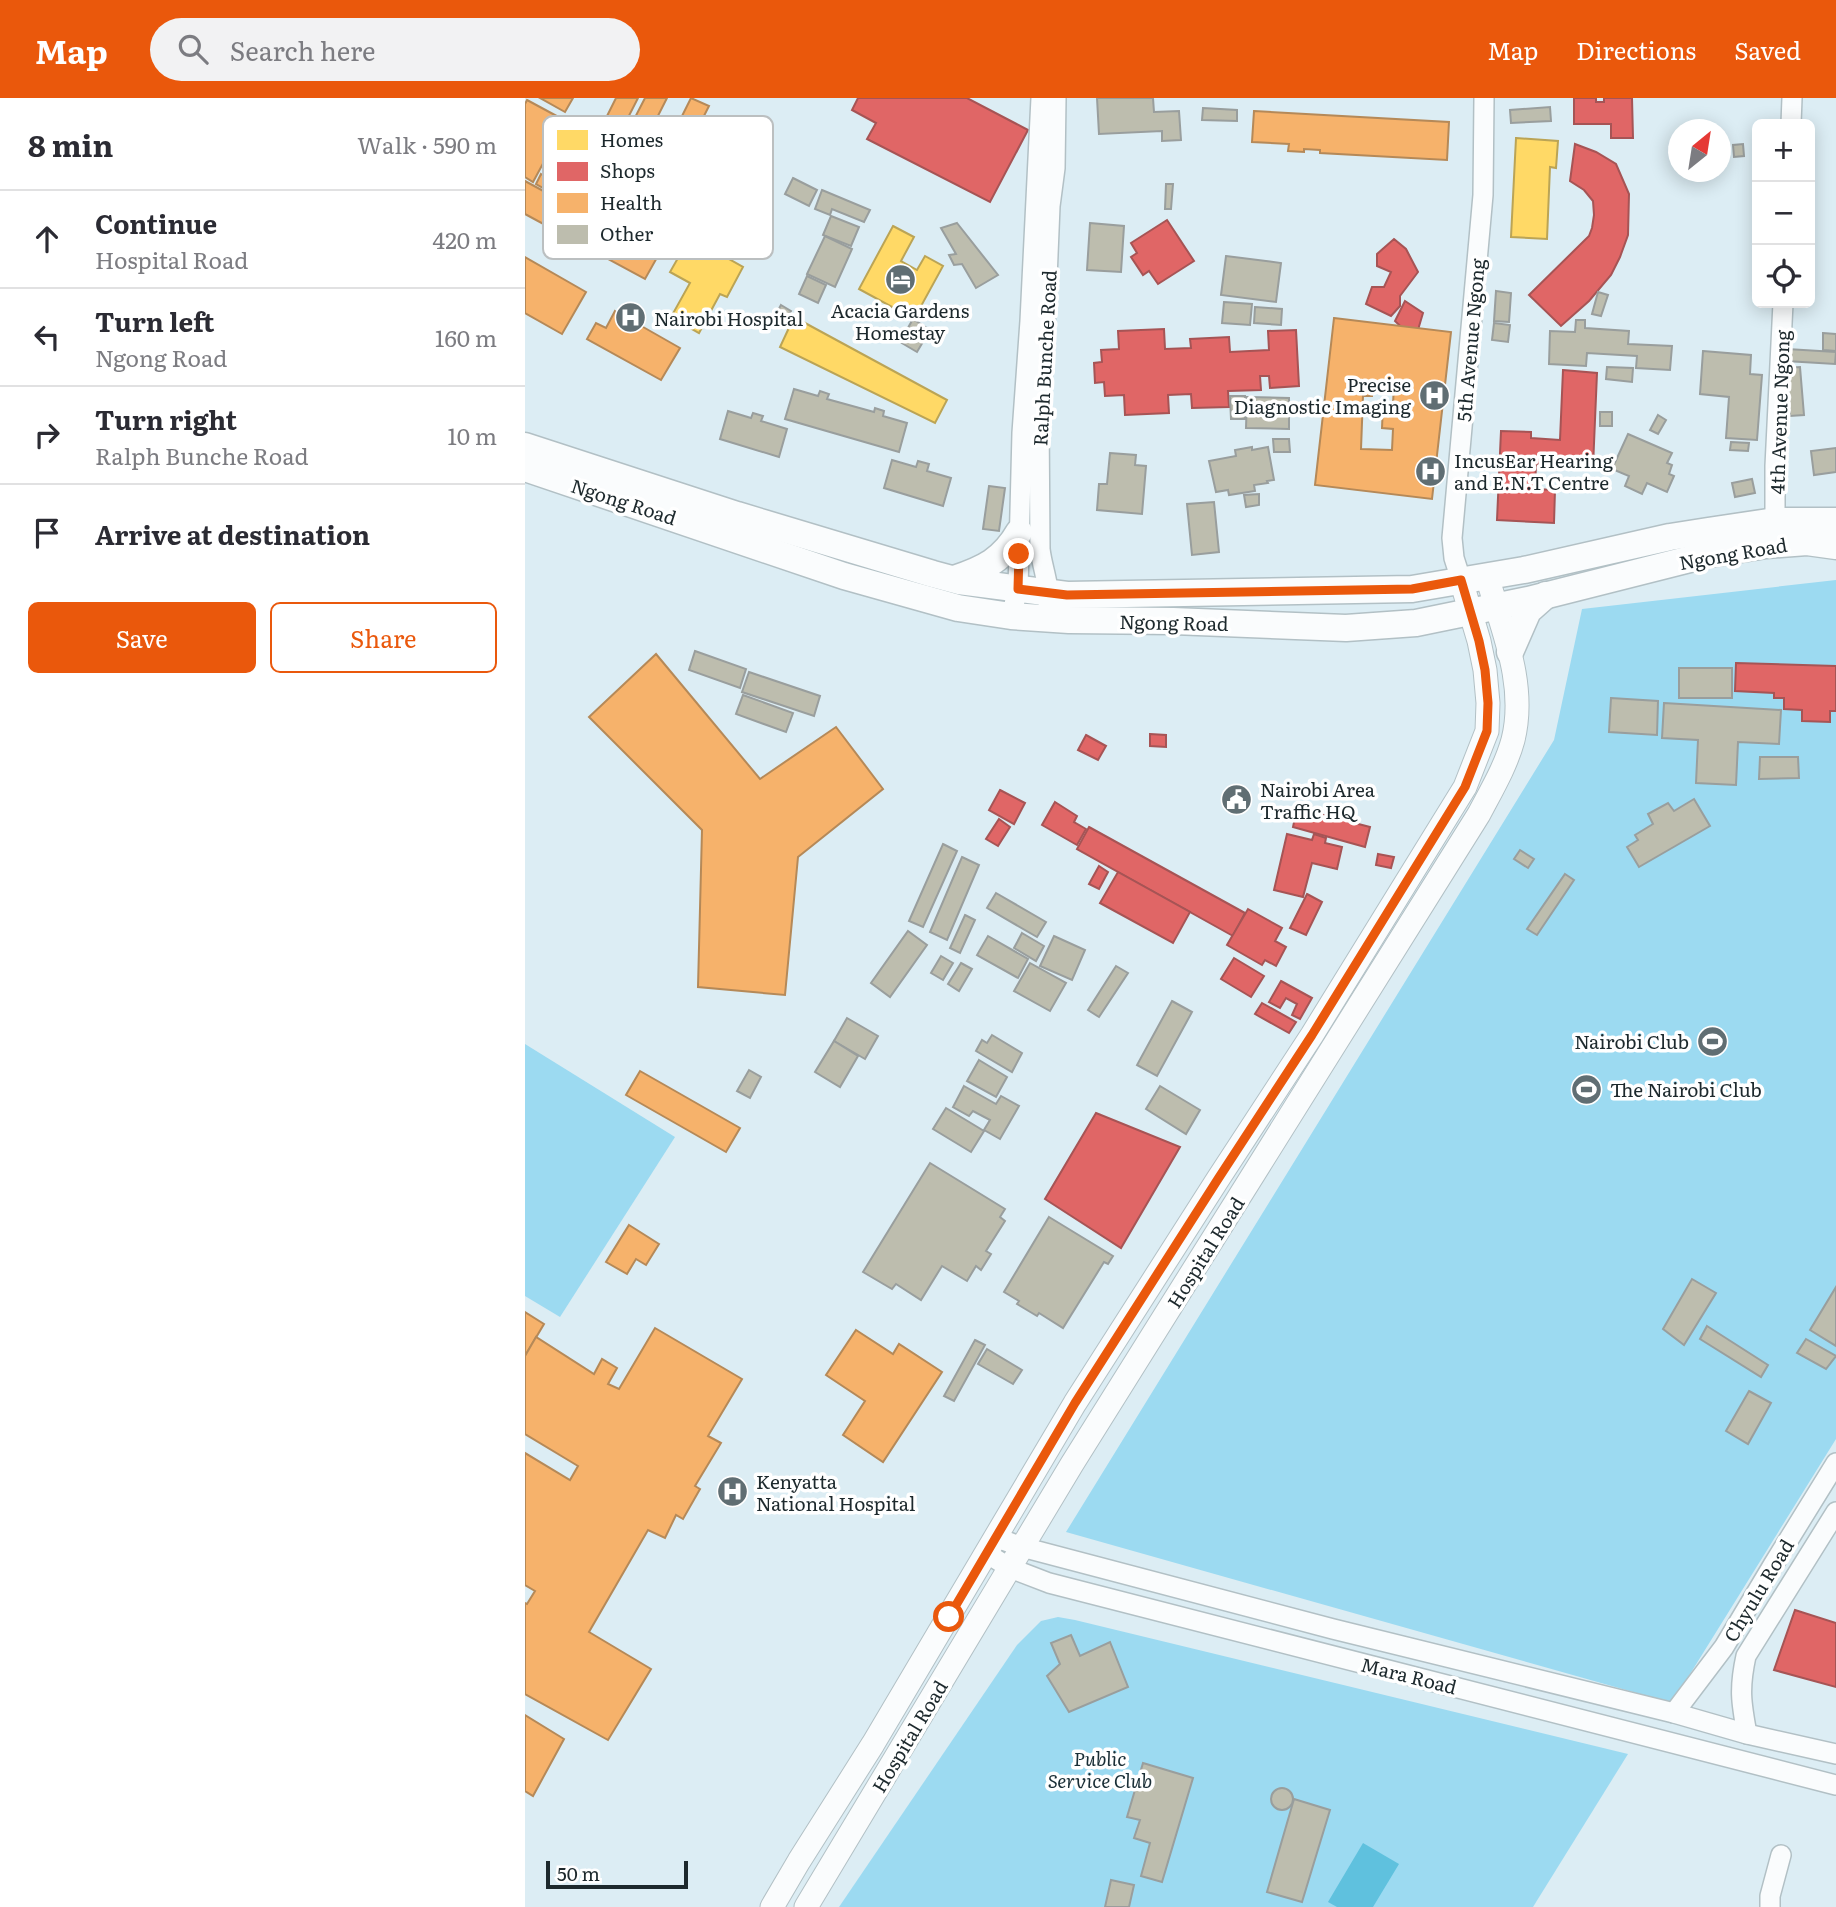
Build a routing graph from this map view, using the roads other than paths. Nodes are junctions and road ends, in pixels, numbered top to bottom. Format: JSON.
{"nodes":[{"id":1,"x":1041,"y":98,"type":"edge"},
{"id":2,"x":1056,"y":98,"type":"edge"},
{"id":3,"x":1484,"y":98,"type":"edge"},
{"id":4,"x":1792,"y":98,"type":"edge"},
{"id":5,"x":1791,"y":119,"type":"edge"},
{"id":6,"x":1046,"y":169,"type":"junction"},
{"id":7,"x":1783,"y":308,"type":"edge"},
{"id":8,"x":525,"y":446,"type":"edge"},
{"id":9,"x":525,"y":468,"type":"edge"},
{"id":10,"x":1775,"y":521,"type":"junction"},
{"id":11,"x":1836,"y":521,"type":"edge"},
{"id":12,"x":1019,"y":531,"type":"junction"},
{"id":13,"x":1836,"y":546,"type":"edge"},
{"id":14,"x":1487,"y":576,"type":"junction"},
{"id":15,"x":952,"y":580,"type":"junction"},
{"id":16,"x":1461,"y":580,"type":"junction"},
{"id":17,"x":1018,"y":589,"type":"junction"},
{"id":18,"x":1546,"y":595,"type":"junction"},
{"id":19,"x":1048,"y":604,"type":"junction"},
{"id":20,"x":1496,"y":606,"type":"junction"},
{"id":21,"x":1469,"y":611,"type":"junction"},
{"id":22,"x":1011,"y":616,"type":"junction"},
{"id":23,"x":1510,"y":652,"type":"junction"},
{"id":24,"x":1836,"y":1463,"type":"edge"},
{"id":25,"x":1836,"y":1512,"type":"edge"},
{"id":26,"x":991,"y":1545,"type":"junction"},
{"id":27,"x":1022,"y":1547,"type":"junction"},
{"id":28,"x":1010,"y":1568,"type":"junction"},
{"id":29,"x":1674,"y":1713,"type":"junction"},
{"id":30,"x":1747,"y":1734,"type":"junction"},
{"id":31,"x":1836,"y":1754,"type":"edge"},
{"id":32,"x":1836,"y":1785,"type":"edge"},
{"id":33,"x":1781,"y":1855,"type":"dead end"},
{"id":34,"x":772,"y":1907,"type":"edge"},
{"id":35,"x":806,"y":1907,"type":"edge"},
{"id":36,"x":1770,"y":1907,"type":"edge"}],
"edges":[{"from":1,"to":6,"type":"street","name":"Ralph Bunche Road"},
{"from":2,"to":6,"type":"street","name":"Ralph Bunche Road"},
{"from":3,"to":16,"type":"street","name":"5th Avenue Ngong"},
{"from":4,"to":5,"type":"street"},
{"from":6,"to":12,"type":"street","name":"Ralph Bunche Road"},
{"from":6,"to":19,"type":"street","name":"Ralph Bunche Road"},
{"from":7,"to":10,"type":"street","name":"4th Avenue Ngong"},
{"from":8,"to":15,"type":"main road","name":"Ngong Road"},
{"from":9,"to":22,"type":"main road","name":"Ngong Road"},
{"from":10,"to":11,"type":"main road","name":"Ngong Road"},
{"from":10,"to":14,"type":"main road","name":"Ngong Road"},
{"from":12,"to":15,"type":"main road"},
{"from":12,"to":17,"type":"street","name":"Ralph Bunche Road"},
{"from":13,"to":18,"type":"main road","name":"Ngong Road"},
{"from":14,"to":16,"type":"main road","name":"Ngong Road"},
{"from":14,"to":20,"type":"street","name":"Hospital Road"},
{"from":15,"to":17,"type":"main road","name":"Ngong Road"},
{"from":16,"to":19,"type":"main road","name":"Ngong Road"},
{"from":16,"to":21,"type":"street","name":"Hospital Road"},
{"from":17,"to":19,"type":"main road","name":"Ngong Road"},
{"from":17,"to":22,"type":"street","name":"Ralph Bunche Road"},
{"from":18,"to":20,"type":"main road","name":"Ngong Road"},
{"from":18,"to":23,"type":"main road"},
{"from":19,"to":21,"type":"main road","name":"Ngong Road"},
{"from":19,"to":22,"type":"main road","name":"Ngong Road"},
{"from":20,"to":21,"type":"main road","name":"Ngong Road"},
{"from":20,"to":23,"type":"street","name":"Hospital Road"},
{"from":21,"to":26,"type":"street","name":"Hospital Road"},
{"from":23,"to":27,"type":"street","name":"Hospital Road"},
{"from":24,"to":29,"type":"street","name":"Chyulu Road"},
{"from":25,"to":30,"type":"street","name":"Chyulu Road"},
{"from":26,"to":27,"type":"street","name":"Mara Road"},
{"from":26,"to":28,"type":"street","name":"Mara Road"},
{"from":26,"to":34,"type":"street","name":"Hospital Road"},
{"from":27,"to":28,"type":"street","name":"Hospital Road"},
{"from":27,"to":29,"type":"street","name":"Mara Road"},
{"from":28,"to":32,"type":"street","name":"Mara Road"},
{"from":28,"to":35,"type":"street","name":"Hospital Road"},
{"from":29,"to":30,"type":"street","name":"Mara Road"},
{"from":30,"to":31,"type":"street","name":"Mara Road"},
{"from":33,"to":36,"type":"street"}]}
